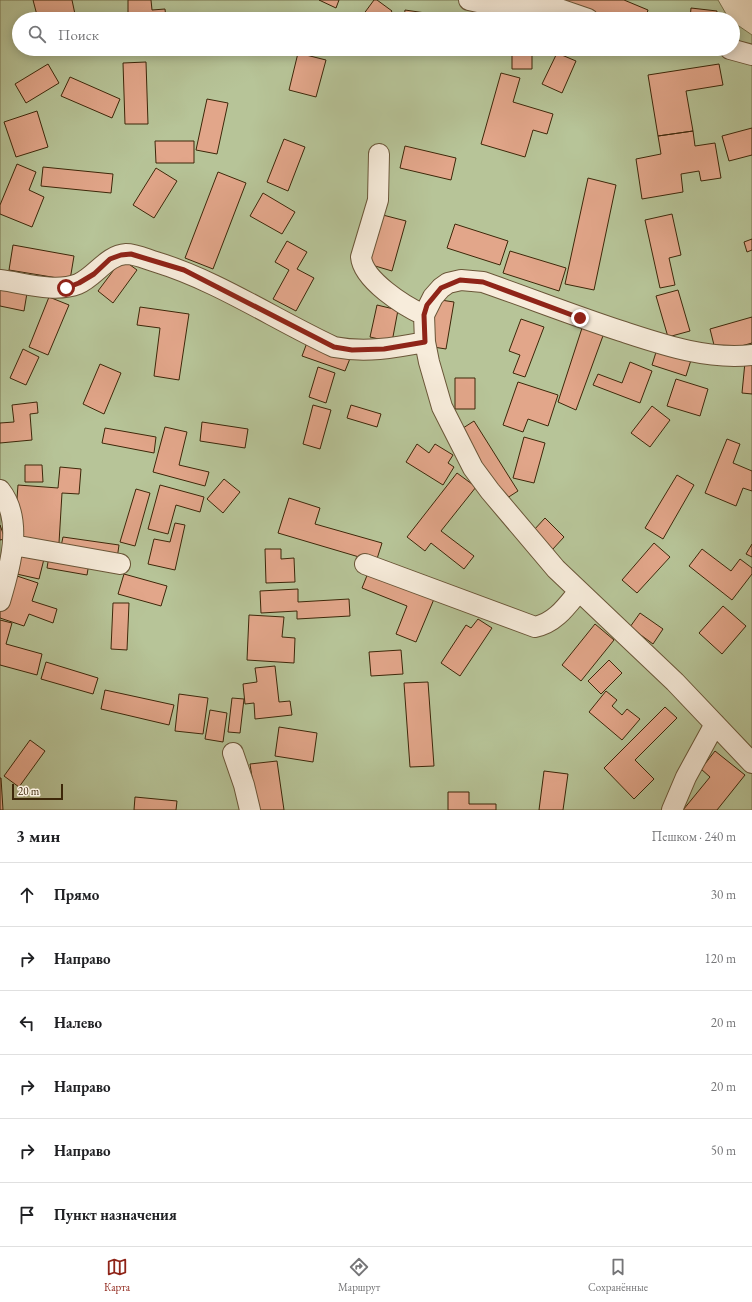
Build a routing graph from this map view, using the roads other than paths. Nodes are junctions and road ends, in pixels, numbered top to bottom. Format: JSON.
{"nodes":[{"id":1,"x":469,"y":0,"type":"edge"},
{"id":2,"x":568,"y":12,"type":"edge"},
{"id":3,"x":740,"y":52,"type":"edge"},
{"id":4,"x":752,"y":55,"type":"edge"},
{"id":5,"x":378,"y":154,"type":"dead end"},
{"id":6,"x":0,"y":280,"type":"edge"},
{"id":7,"x":424,"y":315,"type":"junction"},
{"id":8,"x":425,"y":342,"type":"junction"},
{"id":9,"x":752,"y":355,"type":"edge"},
{"id":10,"x":0,"y":490,"type":"edge"},
{"id":11,"x":13,"y":545,"type":"junction"},
{"id":12,"x":120,"y":564,"type":"dead end"},
{"id":13,"x":365,"y":564,"type":"dead end"},
{"id":14,"x":579,"y":592,"type":"junction"},
{"id":15,"x":0,"y":601,"type":"edge"},
{"id":16,"x":715,"y":724,"type":"junction"},
{"id":17,"x":232,"y":753,"type":"dead end"},
{"id":18,"x":752,"y":763,"type":"edge"},
{"id":19,"x":250,"y":810,"type":"edge"},
{"id":20,"x":672,"y":810,"type":"edge"}],
"edges":[{"from":1,"to":2,"type":"street"},
{"from":3,"to":4,"type":"street"},
{"from":5,"to":7,"type":"street"},
{"from":6,"to":8,"type":"street"},
{"from":7,"to":8,"type":"street"},
{"from":7,"to":9,"type":"street"},
{"from":8,"to":14,"type":"street"},
{"from":10,"to":11,"type":"street"},
{"from":11,"to":12,"type":"street"},
{"from":11,"to":15,"type":"street"},
{"from":13,"to":14,"type":"street"},
{"from":14,"to":16,"type":"street"},
{"from":16,"to":18,"type":"street"},
{"from":16,"to":20,"type":"street"},
{"from":17,"to":19,"type":"street"}]}
